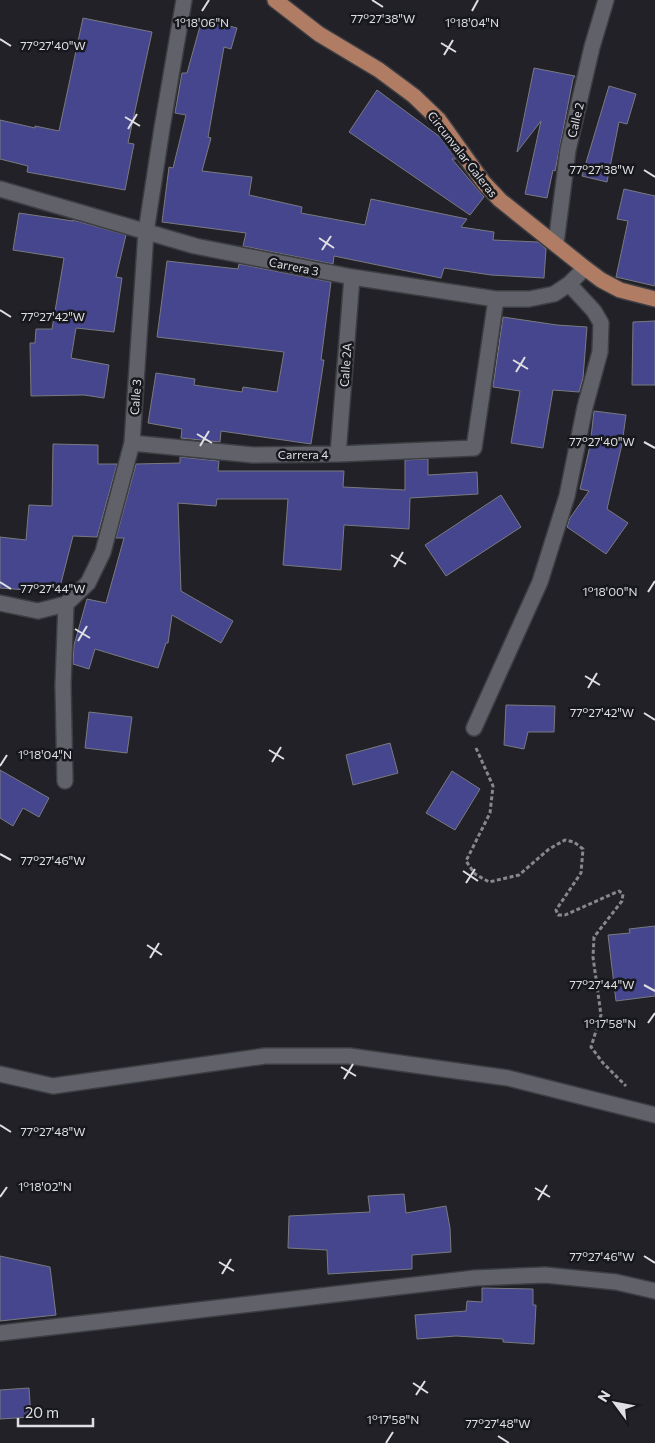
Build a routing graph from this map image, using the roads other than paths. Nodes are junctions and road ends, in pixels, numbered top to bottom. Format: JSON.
{"nodes":[{"id":1,"x":184,"y":0,"type":"edge"},
{"id":2,"x":275,"y":0,"type":"edge"},
{"id":3,"x":606,"y":0,"type":"edge"},
{"id":4,"x":0,"y":189,"type":"edge"},
{"id":5,"x":146,"y":232,"type":"junction"},
{"id":6,"x":556,"y":243,"type":"junction"},
{"id":7,"x":585,"y":268,"type":"junction"},
{"id":8,"x":352,"y":277,"type":"junction"},
{"id":9,"x":569,"y":284,"type":"junction"},
{"id":10,"x":496,"y":299,"type":"junction"},
{"id":11,"x":655,"y":299,"type":"edge"},
{"id":12,"x":132,"y":443,"type":"junction"},
{"id":13,"x":338,"y":454,"type":"junction"},
{"id":14,"x":0,"y":603,"type":"edge"},
{"id":15,"x":66,"y":604,"type":"junction"},
{"id":16,"x":474,"y":728,"type":"road end"},
{"id":17,"x":65,"y":781,"type":"dead end"},
{"id":18,"x":0,"y":1074,"type":"edge"},
{"id":19,"x":655,"y":1115,"type":"edge"},
{"id":20,"x":655,"y":1291,"type":"edge"},
{"id":21,"x":0,"y":1333,"type":"edge"}],
"edges":[{"from":1,"to":5,"type":"street","name":"Calle 3"},
{"from":2,"to":6,"type":"main road","name":"Circunvalar Galeras"},
{"from":3,"to":6,"type":"street","name":"Calle 2"},
{"from":4,"to":5,"type":"street","name":"Carrera 3"},
{"from":5,"to":8,"type":"street","name":"Carrera 3"},
{"from":5,"to":12,"type":"street","name":"Calle 3"},
{"from":6,"to":7,"type":"main road","name":"Circunvalar Galeras"},
{"from":7,"to":9,"type":"street","name":"Carrera 3"},
{"from":7,"to":11,"type":"main road","name":"Circunvalar Galeras"},
{"from":8,"to":10,"type":"street","name":"Carrera 3"},
{"from":8,"to":13,"type":"street","name":"Calle 2A"},
{"from":9,"to":10,"type":"street","name":"Carrera 3"},
{"from":9,"to":16,"type":"street"},
{"from":10,"to":13,"type":"street","name":"Carrera 4"},
{"from":12,"to":13,"type":"street","name":"Carrera 4"},
{"from":12,"to":15,"type":"street","name":"Calle 3"},
{"from":14,"to":15,"type":"street"},
{"from":15,"to":17,"type":"street"},
{"from":18,"to":19,"type":"street"},
{"from":20,"to":21,"type":"street"}]}
